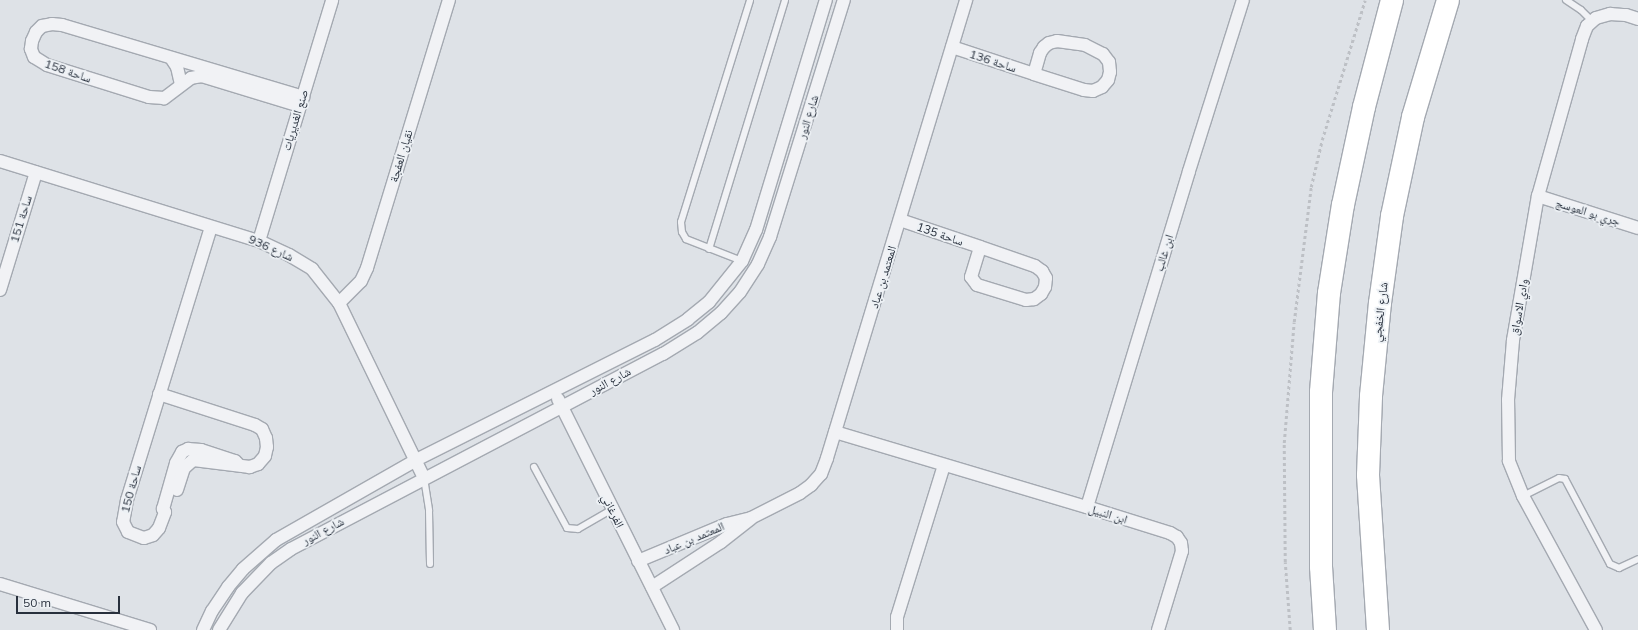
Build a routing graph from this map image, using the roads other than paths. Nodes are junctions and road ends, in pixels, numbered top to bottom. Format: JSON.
{"nodes":[{"id":1,"x":332,"y":0,"type":"edge"},
{"id":2,"x":449,"y":0,"type":"edge"},
{"id":3,"x":750,"y":0,"type":"edge"},
{"id":4,"x":785,"y":0,"type":"edge"},
{"id":5,"x":826,"y":0,"type":"edge"},
{"id":6,"x":844,"y":0,"type":"edge"},
{"id":7,"x":966,"y":0,"type":"edge"},
{"id":8,"x":1243,"y":0,"type":"edge"},
{"id":9,"x":1392,"y":0,"type":"edge"},
{"id":10,"x":1448,"y":0,"type":"edge"},
{"id":11,"x":1566,"y":0,"type":"edge"},
{"id":12,"x":1638,"y":19,"type":"edge"},
{"id":13,"x":1592,"y":20,"type":"junction"},
{"id":14,"x":952,"y":47,"type":"junction"},
{"id":15,"x":171,"y":58,"type":"junction"},
{"id":16,"x":1034,"y":74,"type":"junction"},
{"id":17,"x":181,"y":85,"type":"junction"},
{"id":18,"x":301,"y":102,"type":"junction"},
{"id":19,"x":0,"y":162,"type":"edge"},
{"id":20,"x":36,"y":172,"type":"junction"},
{"id":21,"x":1538,"y":196,"type":"junction"},
{"id":22,"x":900,"y":220,"type":"junction"},
{"id":23,"x":211,"y":227,"type":"junction"},
{"id":24,"x":1638,"y":228,"type":"edge"},
{"id":25,"x":258,"y":241,"type":"junction"},
{"id":26,"x":980,"y":247,"type":"junction"},
{"id":27,"x":709,"y":249,"type":"junction"},
{"id":28,"x":742,"y":261,"type":"junction"},
{"id":29,"x":0,"y":290,"type":"edge"},
{"id":30,"x":340,"y":303,"type":"junction"},
{"id":31,"x":554,"y":391,"type":"junction"},
{"id":32,"x":159,"y":394,"type":"junction"},
{"id":33,"x":562,"y":406,"type":"junction"},
{"id":34,"x":835,"y":432,"type":"junction"},
{"id":35,"x":416,"y":460,"type":"junction"},
{"id":36,"x":944,"y":465,"type":"junction"},
{"id":37,"x":534,"y":467,"type":"dead end"},
{"id":38,"x":424,"y":478,"type":"junction"},
{"id":39,"x":1523,"y":496,"type":"junction"},
{"id":40,"x":1087,"y":507,"type":"junction"},
{"id":41,"x":612,"y":509,"type":"junction"},
{"id":42,"x":751,"y":518,"type":"junction"},
{"id":43,"x":1638,"y":559,"type":"edge"},
{"id":44,"x":638,"y":561,"type":"junction"},
{"id":45,"x":430,"y":564,"type":"dead end"},
{"id":46,"x":0,"y":584,"type":"edge"},
{"id":47,"x":652,"y":587,"type":"junction"},
{"id":48,"x":150,"y":630,"type":"edge"},
{"id":49,"x":203,"y":630,"type":"edge"},
{"id":50,"x":219,"y":630,"type":"edge"},
{"id":51,"x":673,"y":630,"type":"edge"},
{"id":52,"x":897,"y":630,"type":"edge"},
{"id":53,"x":1158,"y":630,"type":"edge"},
{"id":54,"x":1326,"y":630,"type":"edge"},
{"id":55,"x":1378,"y":630,"type":"edge"},
{"id":56,"x":1596,"y":630,"type":"edge"}],
"edges":[{"from":1,"to":18,"type":"street","name":"صنع الغديريات"},
{"from":2,"to":30,"type":"street","name":"نقيان العفجة"},
{"from":3,"to":27,"type":"lane"},
{"from":4,"to":27,"type":"lane"},
{"from":5,"to":28,"type":"street","name":"شارع النور"},
{"from":6,"to":33,"type":"street","name":"شارع النور"},
{"from":7,"to":14,"type":"street","name":"المعتمد بن عباد"},
{"from":8,"to":40,"type":"street","name":"ابن غالب"},
{"from":9,"to":54,"type":"highway"},
{"from":10,"to":55,"type":"highway","name":"شارع الخفجي"},
{"from":11,"to":13,"type":"lane"},
{"from":12,"to":13,"type":"street"},
{"from":13,"to":21,"type":"street","name":"وادي الاسواق"},
{"from":14,"to":16,"type":"street","name":"ساحة 136"},
{"from":14,"to":22,"type":"street","name":"المعتمد بن عباد"},
{"from":15,"to":17,"type":"street"},
{"from":15,"to":17,"type":"street","name":"ساحة 158"},
{"from":15,"to":18,"type":"street","name":"ساحة 158"},
{"from":16,"to":16,"type":"street","name":"ساحة 136"},
{"from":17,"to":18,"type":"street","name":"ساحة 158"},
{"from":18,"to":25,"type":"street","name":"صنع الغديريات"},
{"from":19,"to":20,"type":"street","name":"شارع 936"},
{"from":20,"to":23,"type":"street","name":"شارع 936"},
{"from":20,"to":29,"type":"street","name":"ساحة 151"},
{"from":21,"to":24,"type":"street","name":"جري بو العوسج"},
{"from":21,"to":39,"type":"street","name":"وادي الاسواق"},
{"from":22,"to":26,"type":"street","name":"ساحة 135"},
{"from":22,"to":34,"type":"street","name":"المعتمد بن عباد"},
{"from":23,"to":25,"type":"street","name":"شارع 936"},
{"from":23,"to":32,"type":"street","name":"ساحة 150"},
{"from":25,"to":30,"type":"street","name":"شارع 936"},
{"from":26,"to":26,"type":"street","name":"ساحة 135"},
{"from":27,"to":28,"type":"lane"},
{"from":28,"to":31,"type":"street","name":"شارع النور"},
{"from":30,"to":35,"type":"street","name":"شارع 936"},
{"from":31,"to":33,"type":"street","name":"الفرغاني"},
{"from":31,"to":35,"type":"street","name":"شارع النور"},
{"from":32,"to":32,"type":"street","name":"ساحة 150"},
{"from":33,"to":38,"type":"street","name":"شارع النور"},
{"from":33,"to":41,"type":"street","name":"الفرغاني"},
{"from":34,"to":36,"type":"street","name":"ابن النبيل"},
{"from":34,"to":42,"type":"street","name":"المعتمد بن عباد"},
{"from":35,"to":38,"type":"street","name":"شارع 936"},
{"from":35,"to":49,"type":"street","name":"شارع النور"},
{"from":36,"to":40,"type":"street","name":"ابن النبيل"},
{"from":36,"to":52,"type":"street"},
{"from":37,"to":41,"type":"lane"},
{"from":38,"to":45,"type":"lane"},
{"from":38,"to":50,"type":"street","name":"شارع النور"},
{"from":39,"to":43,"type":"lane"},
{"from":39,"to":56,"type":"street","name":"وادي الاسواق"},
{"from":40,"to":53,"type":"street","name":"ابن النبيل"},
{"from":41,"to":44,"type":"street","name":"الفرغاني"},
{"from":42,"to":44,"type":"street","name":"المعتمد بن عباد"},
{"from":42,"to":47,"type":"street","name":"المعتمد بن عباد"},
{"from":44,"to":47,"type":"street","name":"الفرغاني"},
{"from":46,"to":48,"type":"street"},
{"from":47,"to":51,"type":"street","name":"الفرغاني"}]}
